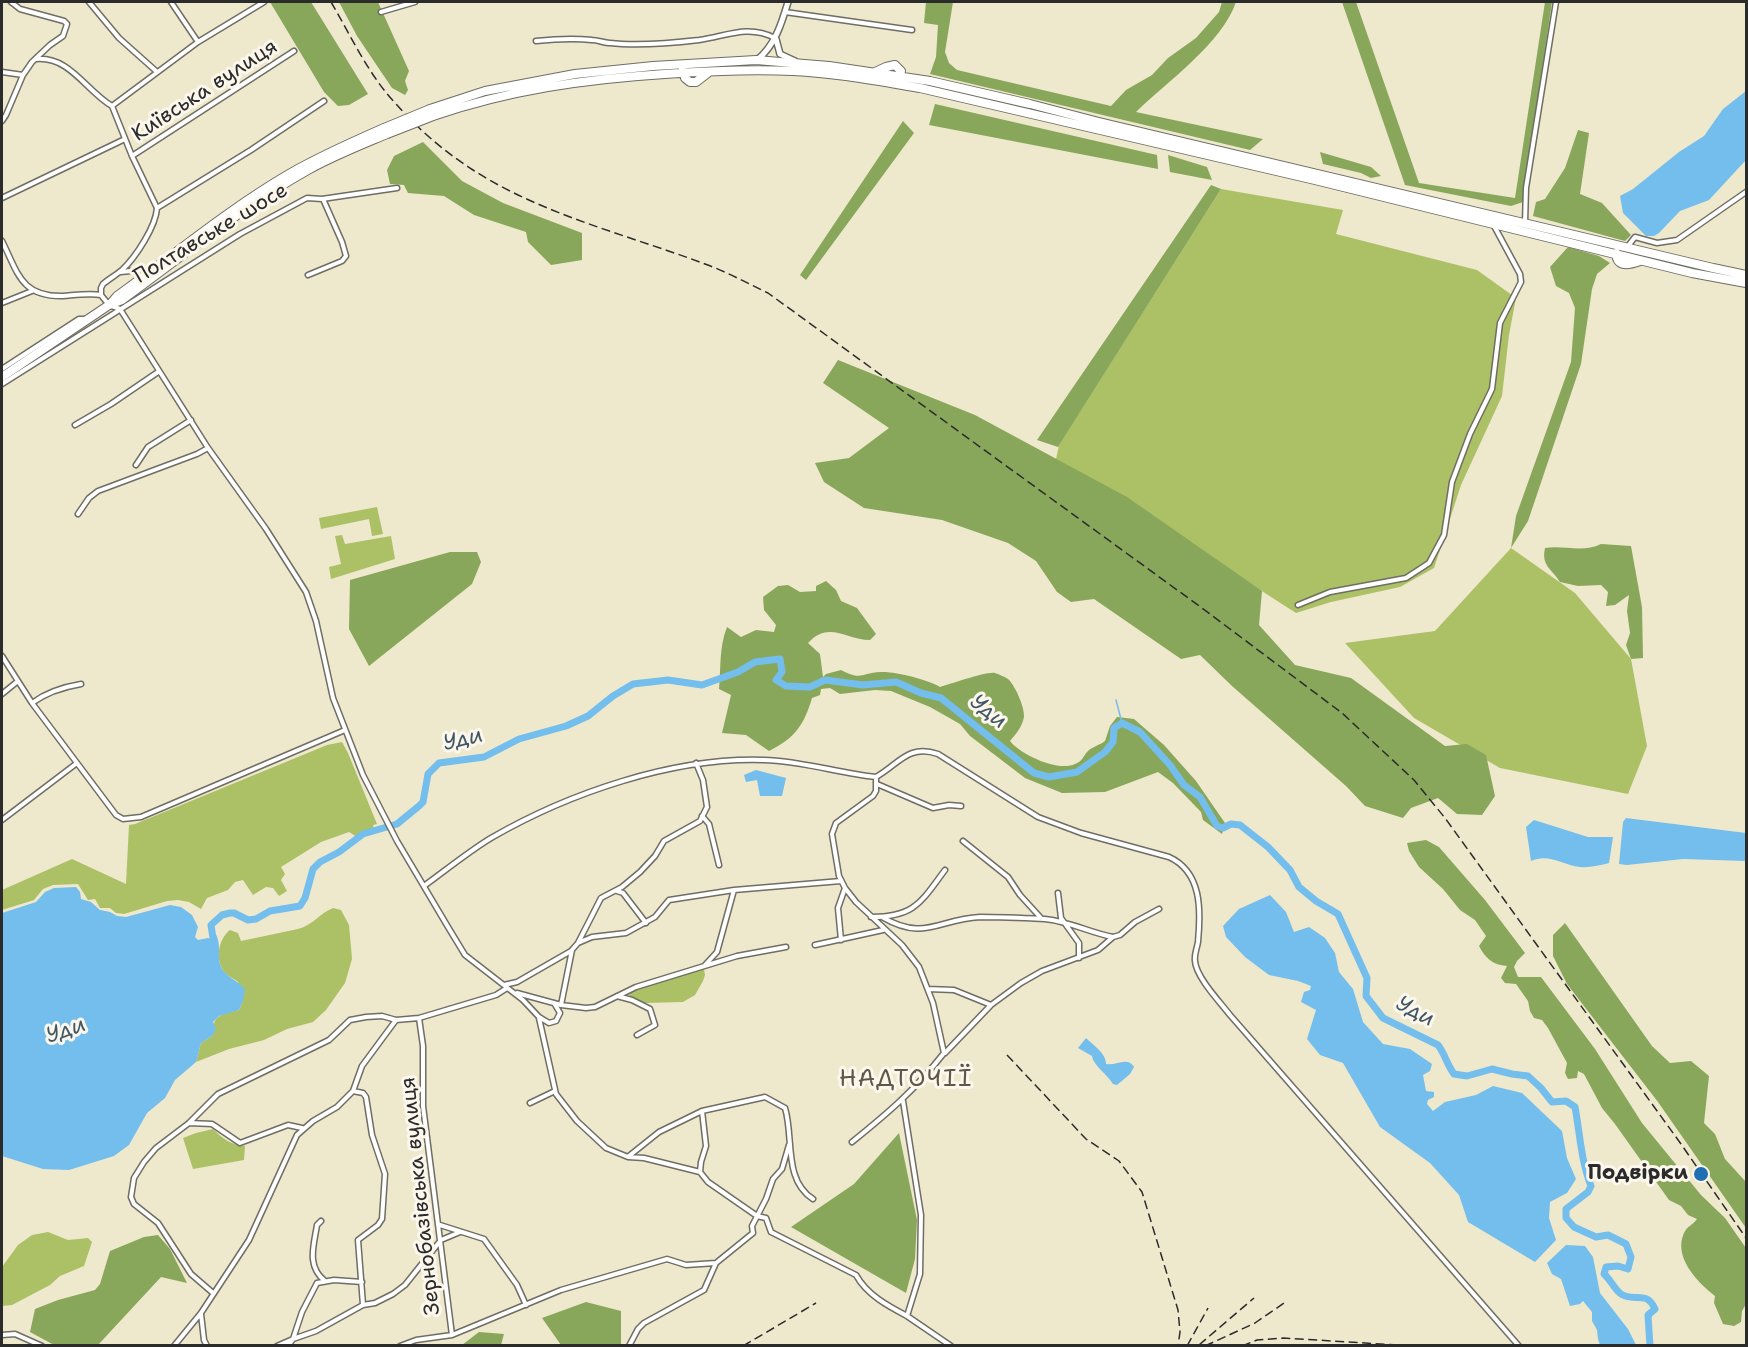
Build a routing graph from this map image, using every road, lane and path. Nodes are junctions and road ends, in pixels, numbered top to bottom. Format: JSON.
{"nodes":[{"id":1,"x":11,"y":2,"type":"edge"},
{"id":2,"x":89,"y":2,"type":"edge"},
{"id":3,"x":171,"y":2,"type":"edge"},
{"id":4,"x":264,"y":2,"type":"edge"},
{"id":5,"x":415,"y":2,"type":"edge"},
{"id":6,"x":788,"y":2,"type":"edge"},
{"id":7,"x":1556,"y":2,"type":"edge"},
{"id":8,"x":381,"y":12,"type":"dead end"},
{"id":9,"x":785,"y":12,"type":"junction"},
{"id":10,"x":912,"y":30,"type":"dead end"},
{"id":11,"x":776,"y":38,"type":"junction"},
{"id":12,"x":536,"y":41,"type":"dead end"},
{"id":13,"x":198,"y":42,"type":"junction"},
{"id":14,"x":294,"y":51,"type":"dead end"},
{"id":15,"x":36,"y":59,"type":"junction"},
{"id":16,"x":756,"y":60,"type":"junction"},
{"id":17,"x":798,"y":62,"type":"junction"},
{"id":18,"x":686,"y":64,"type":"junction"},
{"id":19,"x":156,"y":71,"type":"junction"},
{"id":20,"x":2,"y":72,"type":"edge"},
{"id":21,"x":683,"y":73,"type":"junction"},
{"id":22,"x":23,"y":75,"type":"junction"},
{"id":23,"x":901,"y":77,"type":"junction"},
{"id":24,"x":891,"y":83,"type":"junction"},
{"id":25,"x":324,"y":101,"type":"dead end"},
{"id":26,"x":112,"y":106,"type":"junction"},
{"id":27,"x":431,"y":113,"type":"junction"},
{"id":28,"x":2,"y":121,"type":"edge"},
{"id":29,"x":386,"y":131,"type":"junction"},
{"id":30,"x":125,"y":139,"type":"junction"},
{"id":31,"x":132,"y":156,"type":"junction"},
{"id":32,"x":397,"y":188,"type":"dead end"},
{"id":33,"x":1746,"y":192,"type":"edge"},
{"id":34,"x":2,"y":198,"type":"edge"},
{"id":35,"x":322,"y":199,"type":"junction"},
{"id":36,"x":157,"y":208,"type":"junction"},
{"id":37,"x":1492,"y":223,"type":"junction"},
{"id":38,"x":1525,"y":223,"type":"junction"},
{"id":39,"x":2,"y":241,"type":"edge"},
{"id":40,"x":1626,"y":248,"type":"junction"},
{"id":41,"x":1615,"y":254,"type":"junction"},
{"id":42,"x":156,"y":268,"type":"junction"},
{"id":43,"x":120,"y":272,"type":"junction"},
{"id":44,"x":308,"y":275,"type":"dead end"},
{"id":45,"x":1746,"y":275,"type":"edge"},
{"id":46,"x":1746,"y":283,"type":"edge"},
{"id":47,"x":32,"y":291,"type":"junction"},
{"id":48,"x":101,"y":295,"type":"junction"},
{"id":49,"x":2,"y":303,"type":"edge"},
{"id":50,"x":109,"y":305,"type":"junction"},
{"id":51,"x":120,"y":309,"type":"junction"},
{"id":52,"x":88,"y":320,"type":"junction"},
{"id":53,"x":2,"y":369,"type":"edge"},
{"id":54,"x":158,"y":372,"type":"junction"},
{"id":55,"x":2,"y":377,"type":"edge"},
{"id":56,"x":2,"y":384,"type":"edge"},
{"id":57,"x":191,"y":420,"type":"junction"},
{"id":58,"x":75,"y":425,"type":"dead end"},
{"id":59,"x":207,"y":448,"type":"junction"},
{"id":60,"x":136,"y":465,"type":"dead end"},
{"id":61,"x":78,"y":514,"type":"dead end"},
{"id":62,"x":1298,"y":605,"type":"dead end"},
{"id":63,"x":2,"y":656,"type":"edge"},
{"id":64,"x":18,"y":681,"type":"junction"},
{"id":65,"x":81,"y":684,"type":"dead end"},
{"id":66,"x":2,"y":694,"type":"edge"},
{"id":67,"x":32,"y":703,"type":"junction"},
{"id":68,"x":345,"y":730,"type":"junction"},
{"id":69,"x":77,"y":763,"type":"junction"},
{"id":70,"x":696,"y":763,"type":"junction"},
{"id":71,"x":876,"y":777,"type":"junction"},
{"id":72,"x":877,"y":783,"type":"junction"},
{"id":73,"x":961,"y":806,"type":"dead end"},
{"id":74,"x":702,"y":816,"type":"junction"},
{"id":75,"x":2,"y":820,"type":"edge"},
{"id":76,"x":963,"y":842,"type":"dead end"},
{"id":77,"x":719,"y":865,"type":"dead end"},
{"id":78,"x":945,"y":870,"type":"dead end"},
{"id":79,"x":841,"y":881,"type":"junction"},
{"id":80,"x":424,"y":886,"type":"junction"},
{"id":81,"x":845,"y":888,"type":"junction"},
{"id":82,"x":734,"y":890,"type":"junction"},
{"id":83,"x":616,"y":891,"type":"junction"},
{"id":84,"x":1058,"y":893,"type":"dead end"},
{"id":85,"x":1159,"y":909,"type":"dead end"},
{"id":86,"x":871,"y":917,"type":"junction"},
{"id":87,"x":882,"y":917,"type":"junction"},
{"id":88,"x":1042,"y":919,"type":"junction"},
{"id":89,"x":646,"y":923,"type":"junction"},
{"id":90,"x":1064,"y":924,"type":"junction"},
{"id":91,"x":884,"y":929,"type":"junction"},
{"id":92,"x":1113,"y":937,"type":"junction"},
{"id":93,"x":842,"y":940,"type":"junction"},
{"id":94,"x":578,"y":943,"type":"junction"},
{"id":95,"x":815,"y":945,"type":"dead end"},
{"id":96,"x":786,"y":947,"type":"dead end"},
{"id":97,"x":573,"y":949,"type":"junction"},
{"id":98,"x":1078,"y":958,"type":"junction"},
{"id":99,"x":702,"y":968,"type":"junction"},
{"id":100,"x":505,"y":987,"type":"junction"},
{"id":101,"x":928,"y":989,"type":"junction"},
{"id":102,"x":514,"y":992,"type":"junction"},
{"id":103,"x":617,"y":996,"type":"junction"},
{"id":104,"x":554,"y":1004,"type":"junction"},
{"id":105,"x":561,"y":1005,"type":"junction"},
{"id":106,"x":991,"y":1005,"type":"junction"},
{"id":107,"x":539,"y":1017,"type":"junction"},
{"id":108,"x":419,"y":1018,"type":"junction"},
{"id":109,"x":396,"y":1020,"type":"junction"},
{"id":110,"x":637,"y":1035,"type":"dead end"},
{"id":111,"x":944,"y":1053,"type":"junction"},
{"id":112,"x":555,"y":1090,"type":"junction"},
{"id":113,"x":353,"y":1091,"type":"junction"},
{"id":114,"x":903,"y":1101,"type":"junction"},
{"id":115,"x":530,"y":1103,"type":"dead end"},
{"id":116,"x":200,"y":1111,"type":"junction"},
{"id":117,"x":702,"y":1111,"type":"junction"},
{"id":118,"x":210,"y":1123,"type":"junction"},
{"id":119,"x":189,"y":1124,"type":"junction"},
{"id":120,"x":303,"y":1129,"type":"junction"},
{"id":121,"x":852,"y":1142,"type":"dead end"},
{"id":122,"x":789,"y":1145,"type":"junction"},
{"id":123,"x":628,"y":1157,"type":"junction"},
{"id":124,"x":700,"y":1172,"type":"junction"},
{"id":125,"x":813,"y":1199,"type":"dead end"},
{"id":126,"x":757,"y":1216,"type":"junction"},
{"id":127,"x":321,"y":1221,"type":"dead end"},
{"id":128,"x":439,"y":1225,"type":"junction"},
{"id":129,"x":460,"y":1232,"type":"junction"},
{"id":130,"x":441,"y":1240,"type":"junction"},
{"id":131,"x":716,"y":1263,"type":"junction"},
{"id":132,"x":325,"y":1281,"type":"junction"},
{"id":133,"x":362,"y":1282,"type":"junction"},
{"id":134,"x":213,"y":1293,"type":"junction"},
{"id":135,"x":363,"y":1305,"type":"junction"},
{"id":136,"x":526,"y":1305,"type":"junction"},
{"id":137,"x":201,"y":1313,"type":"junction"},
{"id":138,"x":907,"y":1316,"type":"junction"},
{"id":139,"x":2,"y":1335,"type":"edge"},
{"id":140,"x":452,"y":1335,"type":"junction"},
{"id":141,"x":293,"y":1339,"type":"junction"},
{"id":142,"x":42,"y":1346,"type":"edge"},
{"id":143,"x":174,"y":1346,"type":"edge"},
{"id":144,"x":207,"y":1346,"type":"edge"},
{"id":145,"x":277,"y":1346,"type":"edge"},
{"id":146,"x":288,"y":1346,"type":"edge"},
{"id":147,"x":400,"y":1346,"type":"edge"},
{"id":148,"x":629,"y":1346,"type":"edge"},
{"id":149,"x":951,"y":1346,"type":"edge"},
{"id":150,"x":1519,"y":1346,"type":"edge"}],
"edges":[{"from":1,"to":15,"type":"street"},
{"from":2,"to":19,"type":"street"},
{"from":3,"to":13,"type":"street"},
{"from":4,"to":13,"type":"street"},
{"from":5,"to":8,"type":"street"},
{"from":6,"to":9,"type":"street"},
{"from":7,"to":38,"type":"street"},
{"from":9,"to":10,"type":"street"},
{"from":9,"to":11,"type":"street"},
{"from":11,"to":12,"type":"street"},
{"from":11,"to":16,"type":"street"},
{"from":11,"to":17,"type":"street"},
{"from":13,"to":19,"type":"street"},
{"from":14,"to":31,"type":"street","name":"Київська вулиця"},
{"from":15,"to":22,"type":"street"},
{"from":15,"to":26,"type":"street"},
{"from":16,"to":17,"type":"highway"},
{"from":16,"to":18,"type":"highway"},
{"from":17,"to":23,"type":"highway"},
{"from":18,"to":21,"type":"highway"},
{"from":18,"to":27,"type":"highway"},
{"from":19,"to":26,"type":"street"},
{"from":20,"to":22,"type":"street"},
{"from":21,"to":24,"type":"highway"},
{"from":21,"to":27,"type":"highway"},
{"from":22,"to":28,"type":"street"},
{"from":23,"to":24,"type":"highway"},
{"from":23,"to":38,"type":"highway"},
{"from":24,"to":37,"type":"highway"},
{"from":25,"to":36,"type":"street"},
{"from":26,"to":30,"type":"street"},
{"from":27,"to":29,"type":"highway","bridge":true},
{"from":29,"to":42,"type":"highway"},
{"from":29,"to":50,"type":"highway"},
{"from":30,"to":31,"type":"street"},
{"from":30,"to":34,"type":"street"},
{"from":31,"to":36,"type":"street"},
{"from":32,"to":35,"type":"street","name":"Полтавське шосе"},
{"from":33,"to":40,"type":"street"},
{"from":35,"to":44,"type":"street"},
{"from":35,"to":51,"type":"street","name":"Полтавське шосе"},
{"from":36,"to":43,"type":"street"},
{"from":37,"to":41,"type":"highway"},
{"from":37,"to":62,"type":"street"},
{"from":38,"to":40,"type":"highway"},
{"from":39,"to":47,"type":"street"},
{"from":40,"to":41,"type":"highway"},
{"from":40,"to":45,"type":"highway"},
{"from":41,"to":46,"type":"highway"},
{"from":42,"to":43,"type":"street"},
{"from":42,"to":50,"type":"highway"},
{"from":43,"to":48,"type":"street"},
{"from":47,"to":48,"type":"street"},
{"from":47,"to":49,"type":"street"},
{"from":48,"to":50,"type":"street"},
{"from":50,"to":51,"type":"street"},
{"from":50,"to":52,"type":"highway"},
{"from":51,"to":54,"type":"street"},
{"from":51,"to":56,"type":"street","name":"Полтавське шосе"},
{"from":52,"to":53,"type":"street"},
{"from":52,"to":55,"type":"highway"},
{"from":54,"to":57,"type":"street"},
{"from":54,"to":58,"type":"street"},
{"from":57,"to":59,"type":"street"},
{"from":57,"to":60,"type":"street"},
{"from":59,"to":61,"type":"street"},
{"from":59,"to":68,"type":"street"},
{"from":63,"to":64,"type":"street"},
{"from":64,"to":66,"type":"street"},
{"from":64,"to":67,"type":"street"},
{"from":65,"to":67,"type":"street"},
{"from":67,"to":69,"type":"street"},
{"from":68,"to":69,"type":"street"},
{"from":68,"to":80,"type":"street"},
{"from":69,"to":75,"type":"street"},
{"from":70,"to":71,"type":"street"},
{"from":70,"to":74,"type":"street"},
{"from":70,"to":80,"type":"street"},
{"from":71,"to":72,"type":"street"},
{"from":71,"to":150,"type":"street"},
{"from":72,"to":73,"type":"street"},
{"from":72,"to":79,"type":"street"},
{"from":74,"to":77,"type":"street"},
{"from":74,"to":83,"type":"street"},
{"from":76,"to":88,"type":"street"},
{"from":78,"to":87,"type":"street"},
{"from":79,"to":81,"type":"street"},
{"from":79,"to":82,"type":"street"},
{"from":80,"to":100,"type":"street"},
{"from":81,"to":86,"type":"street"},
{"from":81,"to":93,"type":"street"},
{"from":82,"to":89,"type":"street"},
{"from":82,"to":99,"type":"street"},
{"from":83,"to":89,"type":"street"},
{"from":83,"to":94,"type":"street"},
{"from":84,"to":90,"type":"street"},
{"from":85,"to":92,"type":"street"},
{"from":86,"to":87,"type":"street"},
{"from":86,"to":91,"type":"street"},
{"from":87,"to":88,"type":"street"},
{"from":88,"to":90,"type":"street"},
{"from":89,"to":94,"type":"street"},
{"from":90,"to":92,"type":"street"},
{"from":90,"to":98,"type":"street"},
{"from":91,"to":93,"type":"street"},
{"from":91,"to":101,"type":"street"},
{"from":92,"to":98,"type":"street"},
{"from":93,"to":95,"type":"street"},
{"from":94,"to":97,"type":"street"},
{"from":96,"to":99,"type":"street"},
{"from":97,"to":100,"type":"street"},
{"from":97,"to":105,"type":"street"},
{"from":98,"to":106,"type":"street"},
{"from":99,"to":103,"type":"street"},
{"from":100,"to":102,"type":"street"},
{"from":100,"to":108,"type":"street"},
{"from":101,"to":106,"type":"street"},
{"from":101,"to":111,"type":"street"},
{"from":102,"to":104,"type":"street"},
{"from":102,"to":107,"type":"street"},
{"from":103,"to":105,"type":"street"},
{"from":103,"to":110,"type":"street"},
{"from":104,"to":105,"type":"street"},
{"from":104,"to":107,"type":"street"},
{"from":106,"to":111,"type":"street"},
{"from":107,"to":112,"type":"street"},
{"from":108,"to":109,"type":"street"},
{"from":108,"to":128,"type":"street","name":"Зернобазівська вулиця"},
{"from":109,"to":113,"type":"street"},
{"from":109,"to":116,"type":"street"},
{"from":111,"to":114,"type":"street"},
{"from":112,"to":115,"type":"street"},
{"from":112,"to":123,"type":"street"},
{"from":113,"to":120,"type":"street"},
{"from":113,"to":133,"type":"street"},
{"from":114,"to":121,"type":"street"},
{"from":114,"to":138,"type":"street"},
{"from":116,"to":118,"type":"street"},
{"from":116,"to":119,"type":"street"},
{"from":117,"to":122,"type":"street"},
{"from":117,"to":123,"type":"street"},
{"from":117,"to":124,"type":"street"},
{"from":118,"to":119,"type":"street"},
{"from":118,"to":120,"type":"street"},
{"from":119,"to":134,"type":"street"},
{"from":120,"to":134,"type":"street"},
{"from":122,"to":125,"type":"street"},
{"from":122,"to":126,"type":"street"},
{"from":123,"to":124,"type":"street"},
{"from":124,"to":126,"type":"street"},
{"from":126,"to":131,"type":"street"},
{"from":126,"to":138,"type":"street"},
{"from":127,"to":132,"type":"street"},
{"from":128,"to":129,"type":"street"},
{"from":128,"to":130,"type":"street","name":"Зернобазівська вулиця"},
{"from":129,"to":130,"type":"street"},
{"from":129,"to":136,"type":"street"},
{"from":130,"to":135,"type":"street"},
{"from":130,"to":140,"type":"street","name":"Зернобазівська вулиця"},
{"from":131,"to":136,"type":"street"},
{"from":131,"to":148,"type":"street"},
{"from":132,"to":133,"type":"street"},
{"from":132,"to":141,"type":"street"},
{"from":133,"to":135,"type":"street"},
{"from":134,"to":137,"type":"street"},
{"from":135,"to":141,"type":"street"},
{"from":136,"to":140,"type":"street"},
{"from":137,"to":143,"type":"street"},
{"from":137,"to":144,"type":"street"},
{"from":138,"to":149,"type":"street"},
{"from":139,"to":142,"type":"street"},
{"from":140,"to":147,"type":"street"},
{"from":141,"to":145,"type":"street"},
{"from":141,"to":146,"type":"street"}]}
